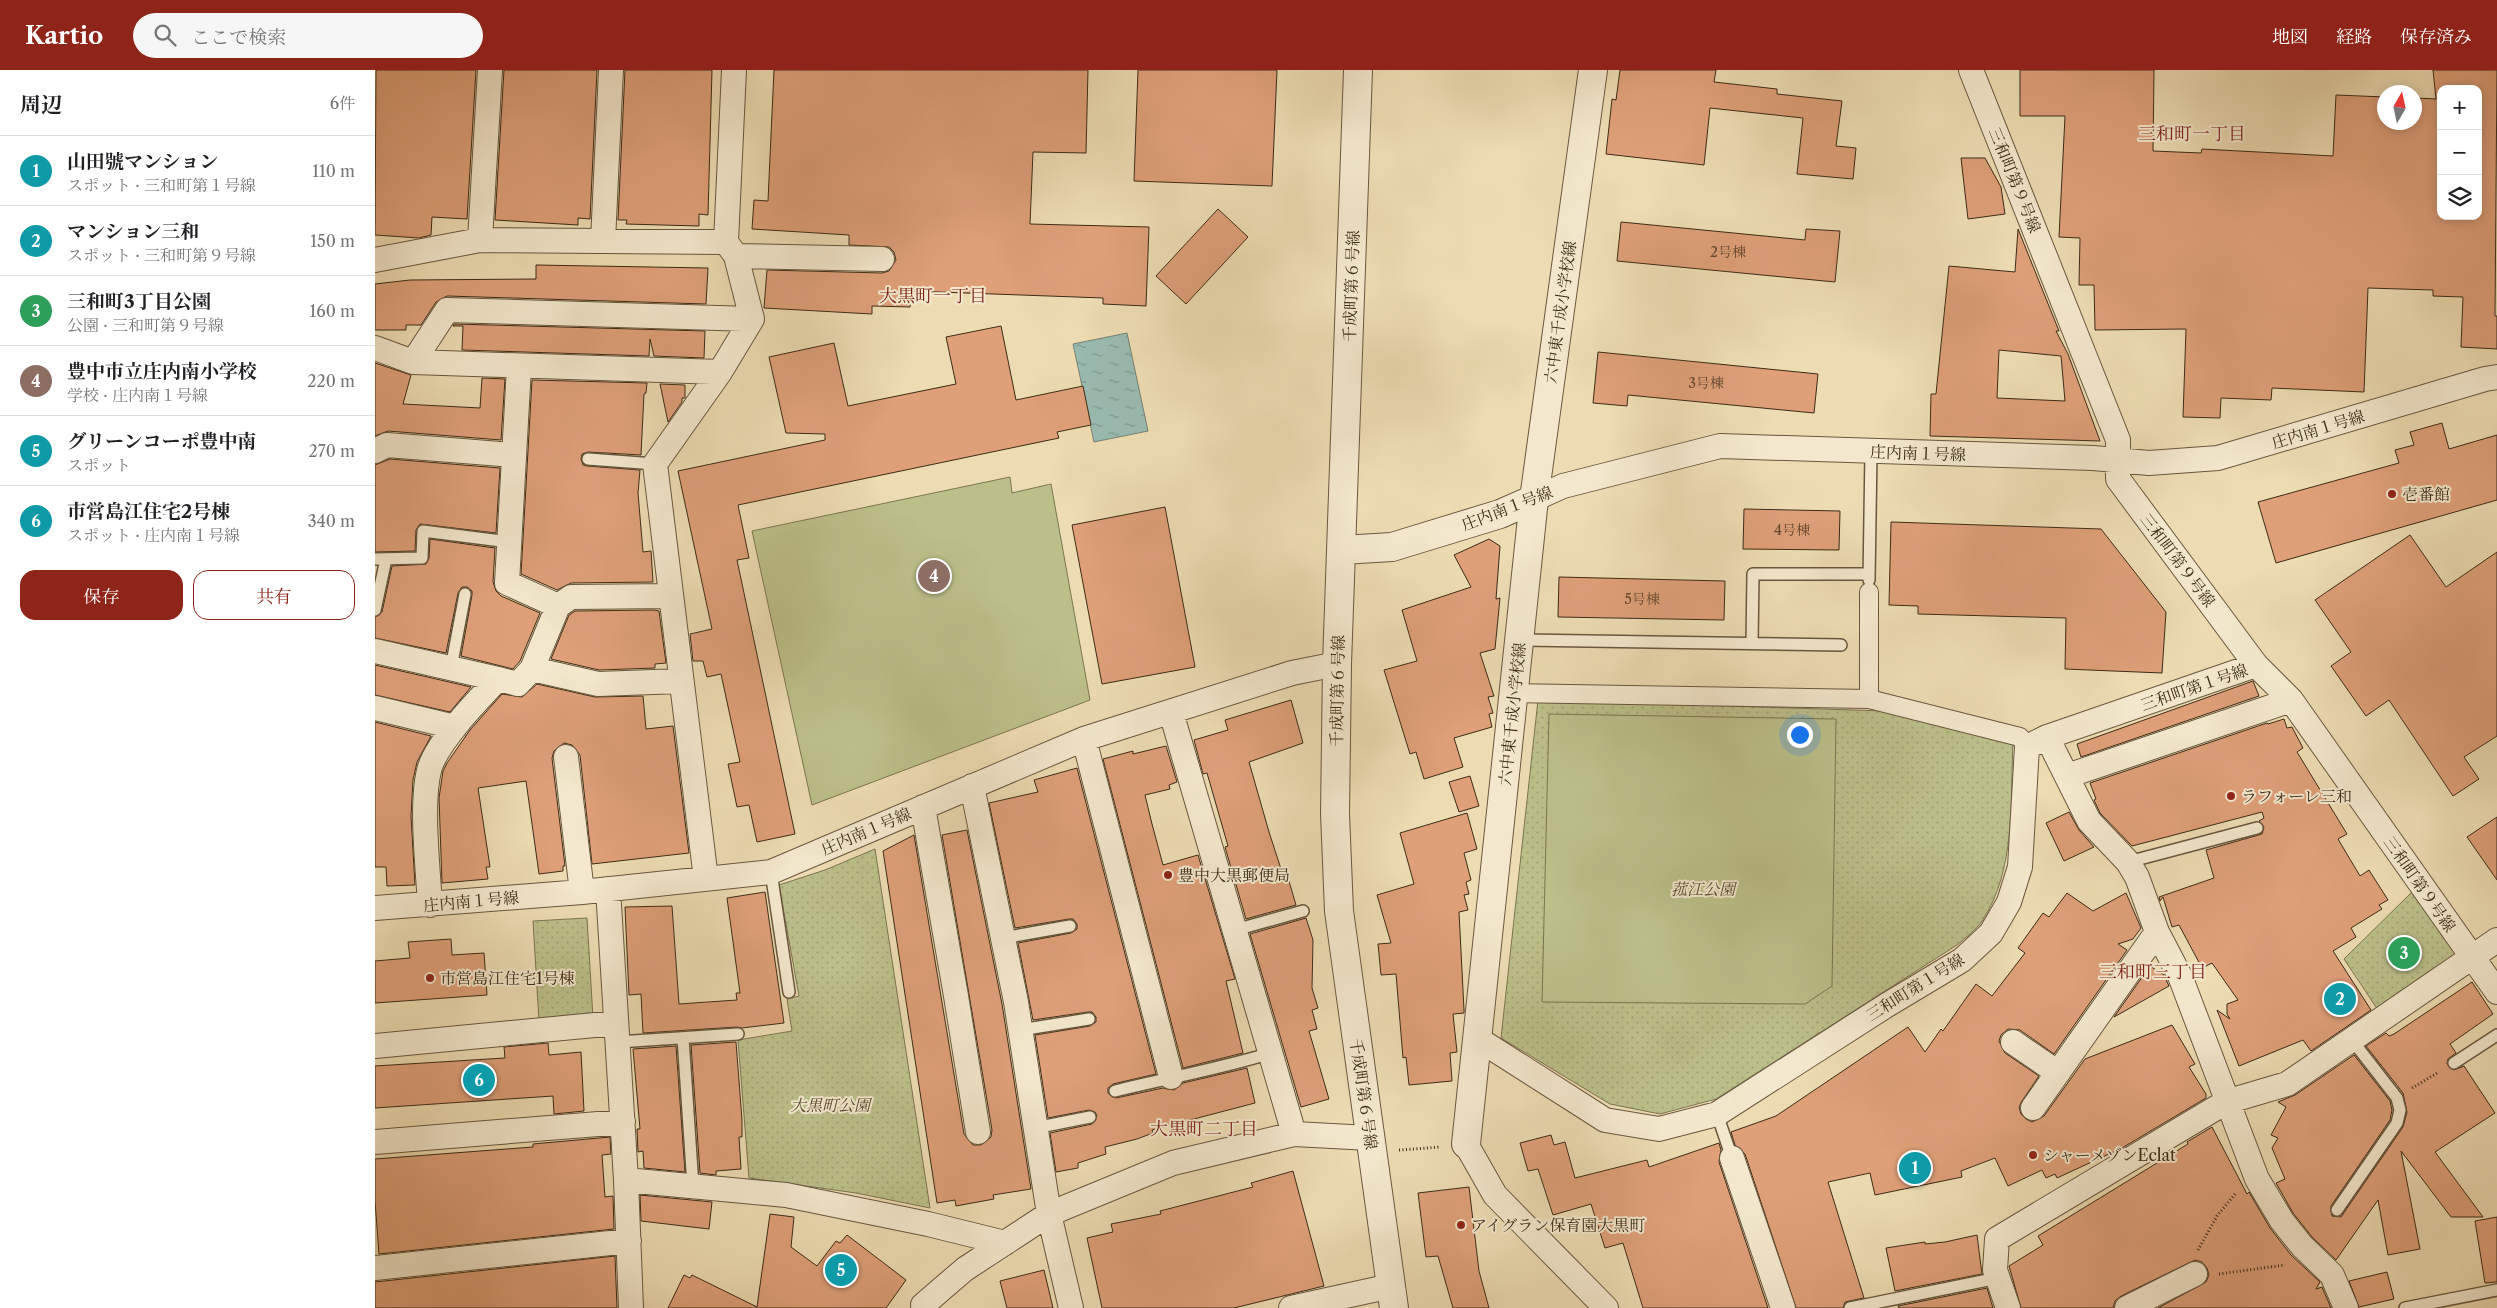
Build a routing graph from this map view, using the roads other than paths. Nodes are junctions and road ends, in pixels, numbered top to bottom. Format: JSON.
{"nodes":[{"id":1,"x":490,"y":70,"type":"edge"},
{"id":2,"x":611,"y":70,"type":"edge"},
{"id":3,"x":734,"y":70,"type":"edge"},
{"id":4,"x":1358,"y":70,"type":"edge"},
{"id":5,"x":1593,"y":70,"type":"edge"},
{"id":6,"x":1971,"y":70,"type":"edge"},
{"id":7,"x":480,"y":240,"type":"junction"},
{"id":8,"x":603,"y":241,"type":"junction"},
{"id":9,"x":731,"y":249,"type":"junction"},
{"id":10,"x":882,"y":259,"type":"dead end"},
{"id":11,"x":375,"y":260,"type":"edge"},
{"id":12,"x":752,"y":318,"type":"junction"},
{"id":13,"x":375,"y":348,"type":"edge"},
{"id":14,"x":413,"y":362,"type":"junction"},
{"id":15,"x":519,"y":367,"type":"junction"},
{"id":16,"x":720,"y":372,"type":"junction"},
{"id":17,"x":2497,"y":377,"type":"edge"},
{"id":18,"x":375,"y":451,"type":"edge"},
{"id":19,"x":1871,"y":452,"type":"junction"},
{"id":20,"x":515,"y":456,"type":"junction"},
{"id":21,"x":588,"y":459,"type":"dead end"},
{"id":22,"x":2119,"y":461,"type":"junction"},
{"id":23,"x":655,"y":464,"type":"junction"},
{"id":24,"x":1534,"y":499,"type":"junction"},
{"id":25,"x":509,"y":542,"type":"junction"},
{"id":26,"x":1342,"y":550,"type":"junction"},
{"id":27,"x":381,"y":559,"type":"edge"},
{"id":28,"x":1869,"y":574,"type":"junction"},
{"id":29,"x":1869,"y":592,"type":"joint"},
{"id":30,"x":465,"y":594,"type":"dead end"},
{"id":31,"x":669,"y":596,"type":"junction"},
{"id":32,"x":558,"y":606,"type":"junction"},
{"id":33,"x":375,"y":610,"type":"edge"},
{"id":34,"x":1520,"y":640,"type":"junction"},
{"id":35,"x":1752,"y":643,"type":"junction"},
{"id":36,"x":1841,"y":644,"type":"dead end"},
{"id":37,"x":375,"y":651,"type":"edge"},
{"id":38,"x":1337,"y":664,"type":"junction"},
{"id":39,"x":2256,"y":665,"type":"junction"},
{"id":40,"x":451,"y":668,"type":"junction"},
{"id":41,"x":532,"y":669,"type":"junction"},
{"id":42,"x":498,"y":679,"type":"junction"},
{"id":43,"x":681,"y":682,"type":"junction"},
{"id":44,"x":1514,"y":693,"type":"junction"},
{"id":45,"x":1869,"y":699,"type":"junction"},
{"id":46,"x":2291,"y":700,"type":"junction"},
{"id":47,"x":375,"y":708,"type":"edge"},
{"id":48,"x":1171,"y":712,"type":"junction"},
{"id":49,"x":455,"y":727,"type":"junction"},
{"id":50,"x":1084,"y":739,"type":"junction"},
{"id":51,"x":2037,"y":742,"type":"junction"},
{"id":52,"x":566,"y":757,"type":"dead end"},
{"id":53,"x":2067,"y":776,"type":"junction"},
{"id":54,"x":972,"y":786,"type":"junction"},
{"id":55,"x":923,"y":807,"type":"junction"},
{"id":56,"x":2257,"y":828,"type":"dead end"},
{"id":57,"x":2128,"y":862,"type":"junction"},
{"id":58,"x":771,"y":872,"type":"junction"},
{"id":59,"x":706,"y":879,"type":"junction"},
{"id":60,"x":608,"y":889,"type":"junction"},
{"id":61,"x":581,"y":892,"type":"junction"},
{"id":62,"x":430,"y":905,"type":"junction"},
{"id":63,"x":375,"y":908,"type":"edge"},
{"id":64,"x":1303,"y":911,"type":"dead end"},
{"id":65,"x":1070,"y":926,"type":"dead end"},
{"id":66,"x":1235,"y":930,"type":"junction"},
{"id":67,"x":2157,"y":932,"type":"junction"},
{"id":68,"x":1003,"y":938,"type":"junction"},
{"id":69,"x":2497,"y":940,"type":"edge"},
{"id":70,"x":2472,"y":957,"type":"junction"},
{"id":71,"x":789,"y":992,"type":"dead end"},
{"id":72,"x":2497,"y":992,"type":"edge"},
{"id":73,"x":1089,"y":1020,"type":"dead end"},
{"id":74,"x":1020,"y":1030,"type":"junction"},
{"id":75,"x":617,"y":1033,"type":"junction"},
{"id":76,"x":738,"y":1034,"type":"dead end"},
{"id":77,"x":2497,"y":1035,"type":"edge"},
{"id":78,"x":683,"y":1038,"type":"junction"},
{"id":79,"x":1478,"y":1039,"type":"junction"},
{"id":80,"x":2352,"y":1040,"type":"junction"},
{"id":81,"x":2013,"y":1042,"type":"dead end"},
{"id":82,"x":375,"y":1046,"type":"edge"},
{"id":83,"x":1271,"y":1053,"type":"junction"},
{"id":84,"x":2455,"y":1062,"type":"road end"},
{"id":85,"x":2058,"y":1073,"type":"junction"},
{"id":86,"x":1171,"y":1077,"type":"junction"},
{"id":87,"x":1115,"y":1091,"type":"dead end"},
{"id":88,"x":2226,"y":1102,"type":"junction"},
{"id":89,"x":2033,"y":1108,"type":"dead end"},
{"id":90,"x":1717,"y":1114,"type":"junction"},
{"id":91,"x":1090,"y":1117,"type":"dead end"},
{"id":92,"x":623,"y":1122,"type":"junction"},
{"id":93,"x":1035,"y":1128,"type":"junction"},
{"id":94,"x":978,"y":1132,"type":"dead end"},
{"id":95,"x":1294,"y":1134,"type":"junction"},
{"id":96,"x":1370,"y":1138,"type":"junction"},
{"id":97,"x":375,"y":1142,"type":"edge"},
{"id":98,"x":1466,"y":1144,"type":"joint"},
{"id":99,"x":1732,"y":1158,"type":"joint"},
{"id":100,"x":626,"y":1180,"type":"junction"},
{"id":101,"x":693,"y":1186,"type":"junction"},
{"id":102,"x":2337,"y":1210,"type":"dead end"},
{"id":103,"x":1049,"y":1214,"type":"junction"},
{"id":104,"x":629,"y":1241,"type":"junction"},
{"id":105,"x":1005,"y":1243,"type":"junction"},
{"id":106,"x":375,"y":1268,"type":"edge"},
{"id":107,"x":2195,"y":1274,"type":"road end"},
{"id":108,"x":1998,"y":1278,"type":"junction"},
{"id":109,"x":2497,"y":1290,"type":"edge"},
{"id":110,"x":1392,"y":1297,"type":"edge"},
{"id":111,"x":923,"y":1305,"type":"dead end"},
{"id":112,"x":631,"y":1308,"type":"edge"},
{"id":113,"x":1071,"y":1308,"type":"edge"},
{"id":114,"x":1291,"y":1308,"type":"edge"},
{"id":115,"x":1606,"y":1308,"type":"edge"},
{"id":116,"x":1783,"y":1308,"type":"edge"},
{"id":117,"x":1850,"y":1308,"type":"edge"},
{"id":118,"x":2008,"y":1308,"type":"edge"},
{"id":119,"x":2127,"y":1308,"type":"edge"},
{"id":120,"x":2346,"y":1308,"type":"edge"},
{"id":121,"x":2405,"y":1308,"type":"edge"}],
"edges":[{"from":1,"to":7,"type":"street"},
{"from":2,"to":8,"type":"street"},
{"from":3,"to":9,"type":"street"},
{"from":4,"to":26,"type":"street","name":"千成町第６号線"},
{"from":5,"to":24,"type":"street","name":"六中東千成小学校線"},
{"from":6,"to":22,"type":"street","name":"三和町第９号線"},
{"from":7,"to":8,"type":"street"},
{"from":7,"to":11,"type":"street"},
{"from":8,"to":9,"type":"street"},
{"from":9,"to":10,"type":"street"},
{"from":9,"to":12,"type":"street"},
{"from":12,"to":14,"type":"street"},
{"from":12,"to":16,"type":"street"},
{"from":13,"to":14,"type":"street"},
{"from":14,"to":15,"type":"street"},
{"from":15,"to":16,"type":"street"},
{"from":15,"to":20,"type":"street"},
{"from":16,"to":23,"type":"street"},
{"from":17,"to":22,"type":"street","name":"庄内南１号線"},
{"from":18,"to":20,"type":"street"},
{"from":19,"to":22,"type":"street","name":"庄内南１号線"},
{"from":19,"to":24,"type":"street","name":"庄内南１号線"},
{"from":19,"to":28,"type":"lane"},
{"from":20,"to":25,"type":"street"},
{"from":21,"to":23,"type":"lane"},
{"from":22,"to":39,"type":"street","name":"三和町第９号線"},
{"from":23,"to":31,"type":"street"},
{"from":24,"to":26,"type":"street","name":"庄内南１号線"},
{"from":24,"to":34,"type":"street","name":"六中東千成小学校線"},
{"from":25,"to":27,"type":"lane"},
{"from":25,"to":32,"type":"street"},
{"from":26,"to":38,"type":"street","name":"千成町第６号線"},
{"from":27,"to":33,"type":"lane"},
{"from":28,"to":29,"type":"lane"},
{"from":28,"to":35,"type":"lane"},
{"from":29,"to":45,"type":"street"},
{"from":30,"to":40,"type":"lane"},
{"from":31,"to":32,"type":"street"},
{"from":31,"to":43,"type":"street"},
{"from":32,"to":41,"type":"street"},
{"from":34,"to":35,"type":"lane"},
{"from":34,"to":44,"type":"street","name":"六中東千成小学校線"},
{"from":35,"to":36,"type":"lane"},
{"from":37,"to":40,"type":"street"},
{"from":38,"to":48,"type":"street","name":"庄内南１号線"},
{"from":38,"to":96,"type":"street","name":"千成町第６号線"},
{"from":39,"to":46,"type":"street","name":"三和町第９号線"},
{"from":39,"to":51,"type":"street","name":"三和町第１号線"},
{"from":40,"to":42,"type":"street"},
{"from":41,"to":42,"type":"street"},
{"from":41,"to":43,"type":"street"},
{"from":42,"to":49,"type":"street"},
{"from":43,"to":59,"type":"street"},
{"from":44,"to":45,"type":"street"},
{"from":44,"to":79,"type":"street","name":"六中東千成小学校線"},
{"from":45,"to":51,"type":"street"},
{"from":46,"to":53,"type":"street"},
{"from":46,"to":70,"type":"street","name":"三和町第９号線"},
{"from":47,"to":49,"type":"street"},
{"from":48,"to":50,"type":"street","name":"庄内南１号線"},
{"from":48,"to":66,"type":"street"},
{"from":49,"to":62,"type":"street"},
{"from":50,"to":54,"type":"street","name":"庄内南１号線"},
{"from":50,"to":86,"type":"street"},
{"from":51,"to":53,"type":"street"},
{"from":51,"to":90,"type":"street","name":"三和町第１号線"},
{"from":52,"to":61,"type":"street"},
{"from":53,"to":57,"type":"street"},
{"from":54,"to":55,"type":"street","name":"庄内南１号線"},
{"from":54,"to":68,"type":"street"},
{"from":55,"to":58,"type":"street","name":"庄内南１号線"},
{"from":55,"to":94,"type":"street"},
{"from":56,"to":57,"type":"lane"},
{"from":57,"to":67,"type":"street"},
{"from":58,"to":59,"type":"street","name":"庄内南１号線"},
{"from":58,"to":71,"type":"lane"},
{"from":59,"to":60,"type":"street","name":"庄内南１号線"},
{"from":60,"to":61,"type":"street","name":"庄内南１号線"},
{"from":60,"to":75,"type":"street"},
{"from":61,"to":62,"type":"street","name":"庄内南１号線"},
{"from":62,"to":63,"type":"street","name":"庄内南１号線"},
{"from":64,"to":66,"type":"lane"},
{"from":65,"to":68,"type":"lane"},
{"from":66,"to":83,"type":"street"},
{"from":67,"to":85,"type":"street"},
{"from":67,"to":88,"type":"street"},
{"from":68,"to":74,"type":"street"},
{"from":69,"to":70,"type":"street"},
{"from":70,"to":72,"type":"street","name":"三和町第９号線"},
{"from":70,"to":80,"type":"street"},
{"from":73,"to":74,"type":"lane"},
{"from":74,"to":93,"type":"street"},
{"from":75,"to":78,"type":"lane"},
{"from":75,"to":82,"type":"street"},
{"from":75,"to":92,"type":"street"},
{"from":76,"to":78,"type":"lane"},
{"from":77,"to":84,"type":"lane"},
{"from":78,"to":101,"type":"lane"},
{"from":79,"to":90,"type":"street","name":"三和町第１号線"},
{"from":79,"to":98,"type":"street","name":"六中東千成小学校線"},
{"from":80,"to":88,"type":"street"},
{"from":80,"to":102,"type":"lane"},
{"from":81,"to":85,"type":"street"},
{"from":83,"to":86,"type":"lane"},
{"from":83,"to":95,"type":"street"},
{"from":85,"to":89,"type":"street"},
{"from":86,"to":87,"type":"lane"},
{"from":88,"to":108,"type":"street"},
{"from":88,"to":120,"type":"street"},
{"from":90,"to":99,"type":"lane"},
{"from":91,"to":93,"type":"lane"},
{"from":92,"to":97,"type":"street"},
{"from":92,"to":100,"type":"street"},
{"from":93,"to":103,"type":"street"},
{"from":95,"to":96,"type":"street"},
{"from":95,"to":103,"type":"street"},
{"from":96,"to":110,"type":"street","name":"千成町第６号線"},
{"from":98,"to":115,"type":"street"},
{"from":99,"to":116,"type":"street"},
{"from":100,"to":101,"type":"street"},
{"from":100,"to":104,"type":"street"},
{"from":101,"to":105,"type":"street"},
{"from":103,"to":105,"type":"street"},
{"from":103,"to":113,"type":"street"},
{"from":104,"to":106,"type":"street"},
{"from":104,"to":112,"type":"street"},
{"from":105,"to":111,"type":"street"},
{"from":107,"to":119,"type":"street"},
{"from":108,"to":117,"type":"lane"},
{"from":108,"to":118,"type":"street"},
{"from":109,"to":121,"type":"lane"},
{"from":110,"to":114,"type":"street"}]}
